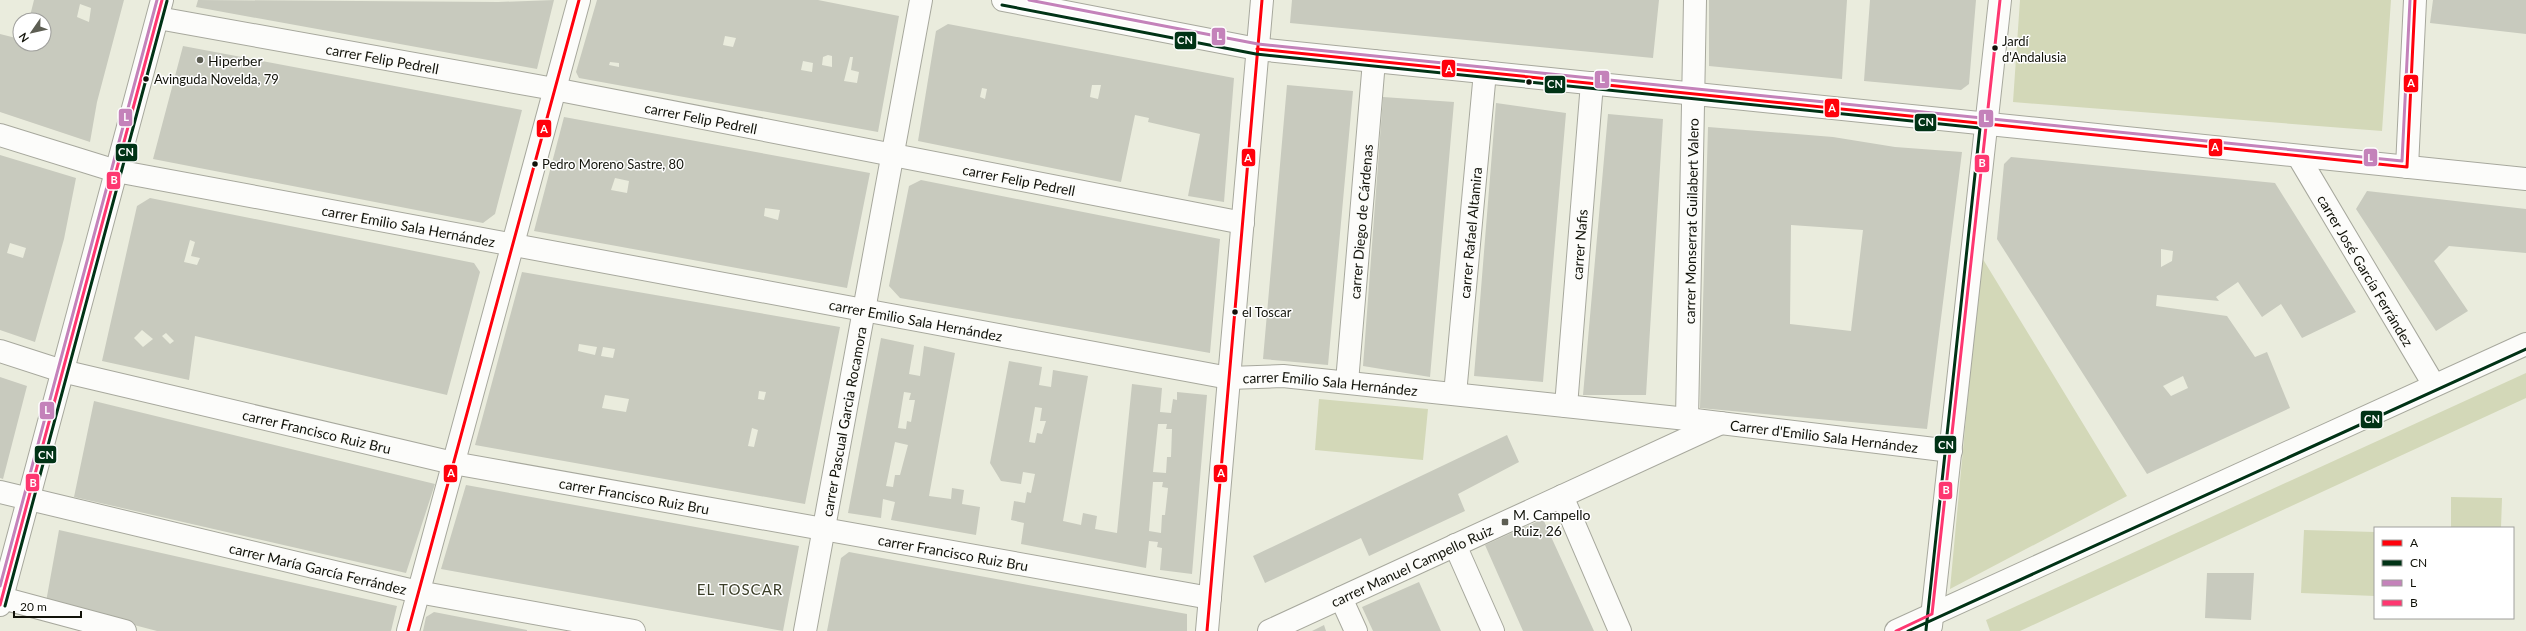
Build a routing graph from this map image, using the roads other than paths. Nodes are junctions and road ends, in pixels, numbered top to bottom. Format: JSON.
{"nodes":[{"id":1,"x":578,"y":0,"type":"edge"},
{"id":2,"x":921,"y":0,"type":"edge"},
{"id":3,"x":1003,"y":0,"type":"edge"},
{"id":4,"x":1262,"y":0,"type":"edge"},
{"id":5,"x":1694,"y":0,"type":"edge"},
{"id":6,"x":2000,"y":0,"type":"edge"},
{"id":7,"x":2415,"y":0,"type":"edge"},
{"id":8,"x":160,"y":9,"type":"edge"},
{"id":9,"x":1258,"y":49,"type":"junction"},
{"id":10,"x":1374,"y":61,"type":"junction"},
{"id":11,"x":1485,"y":72,"type":"junction"},
{"id":12,"x":1592,"y":83,"type":"junction"},
{"id":13,"x":554,"y":89,"type":"junction"},
{"id":14,"x":1693,"y":94,"type":"junction"},
{"id":15,"x":1986,"y":124,"type":"junction"},
{"id":16,"x":0,"y":135,"type":"edge"},
{"id":17,"x":892,"y":155,"type":"junction"},
{"id":18,"x":2298,"y":156,"type":"junction"},
{"id":19,"x":2407,"y":167,"type":"junction"},
{"id":20,"x":116,"y":171,"type":"junction"},
{"id":21,"x":2526,"y":179,"type":"edge"},
{"id":22,"x":1243,"y":222,"type":"junction"},
{"id":23,"x":512,"y":245,"type":"junction"},
{"id":24,"x":864,"y":310,"type":"junction"},
{"id":25,"x":2526,"y":344,"type":"edge"},
{"id":26,"x":0,"y":351,"type":"edge"},
{"id":27,"x":62,"y":371,"type":"junction"},
{"id":28,"x":1229,"y":378,"type":"junction"},
{"id":29,"x":1347,"y":382,"type":"junction"},
{"id":30,"x":2434,"y":385,"type":"junction"},
{"id":31,"x":1455,"y":394,"type":"junction"},
{"id":32,"x":1566,"y":406,"type":"junction"},
{"id":33,"x":1678,"y":418,"type":"junction"},
{"id":34,"x":1721,"y":423,"type":"junction"},
{"id":35,"x":1664,"y":450,"type":"junction"},
{"id":36,"x":1951,"y":451,"type":"junction"},
{"id":37,"x":453,"y":463,"type":"junction"},
{"id":38,"x":0,"y":492,"type":"edge"},
{"id":39,"x":1562,"y":496,"type":"junction"},
{"id":40,"x":28,"y":499,"type":"junction"},
{"id":41,"x":824,"y":529,"type":"junction"},
{"id":42,"x":1455,"y":545,"type":"junction"},
{"id":43,"x":418,"y":592,"type":"junction"},
{"id":44,"x":1210,"y":598,"type":"junction"},
{"id":45,"x":1341,"y":598,"type":"junction"},
{"id":46,"x":1,"y":602,"type":"edge"},
{"id":47,"x":1932,"y":623,"type":"edge"},
{"id":48,"x":125,"y":631,"type":"edge"},
{"id":49,"x":408,"y":631,"type":"edge"},
{"id":50,"x":634,"y":631,"type":"edge"},
{"id":51,"x":805,"y":631,"type":"edge"},
{"id":52,"x":1207,"y":631,"type":"edge"},
{"id":53,"x":1269,"y":631,"type":"edge"},
{"id":54,"x":1356,"y":631,"type":"edge"},
{"id":55,"x":1493,"y":631,"type":"edge"},
{"id":56,"x":1620,"y":631,"type":"edge"},
{"id":57,"x":1896,"y":631,"type":"edge"}],
"edges":[{"from":1,"to":13,"type":"street"},
{"from":2,"to":17,"type":"street","name":"carrer Pascual Garcia Rocamora"},
{"from":3,"to":9,"type":"street"},
{"from":4,"to":9,"type":"street"},
{"from":5,"to":14,"type":"street","name":"carrer Monserrat Guilabert Valero"},
{"from":6,"to":15,"type":"street"},
{"from":7,"to":19,"type":"street"},
{"from":8,"to":13,"type":"street","name":"carrer Felip Pedrell"},
{"from":8,"to":20,"type":"street"},
{"from":9,"to":10,"type":"street"},
{"from":9,"to":22,"type":"street"},
{"from":10,"to":11,"type":"street"},
{"from":10,"to":29,"type":"street","name":"carrer Diego de Cárdenas"},
{"from":11,"to":12,"type":"street"},
{"from":11,"to":31,"type":"street","name":"carrer Rafael Altamira"},
{"from":12,"to":14,"type":"street"},
{"from":12,"to":32,"type":"street","name":"carrer Nafis"},
{"from":13,"to":17,"type":"street","name":"carrer Felip Pedrell"},
{"from":13,"to":23,"type":"street"},
{"from":14,"to":15,"type":"street"},
{"from":14,"to":33,"type":"street","name":"carrer Monserrat Guilabert Valero"},
{"from":15,"to":18,"type":"street"},
{"from":15,"to":36,"type":"street"},
{"from":16,"to":20,"type":"street","name":"carrer Emilio Sala Hernández"},
{"from":17,"to":22,"type":"street","name":"carrer Felip Pedrell"},
{"from":17,"to":24,"type":"street","name":"carrer Pascual Garcia Rocamora"},
{"from":18,"to":19,"type":"street"},
{"from":18,"to":30,"type":"street","name":"carrer José García Ferrández"},
{"from":19,"to":21,"type":"street"},
{"from":20,"to":23,"type":"street","name":"carrer Emilio Sala Hernández"},
{"from":20,"to":27,"type":"street"},
{"from":22,"to":28,"type":"street"},
{"from":23,"to":24,"type":"street","name":"carrer Emilio Sala Hernández"},
{"from":23,"to":37,"type":"street"},
{"from":24,"to":28,"type":"street","name":"carrer Emilio Sala Hernández"},
{"from":24,"to":41,"type":"street","name":"carrer Pascual Garcia Rocamora"},
{"from":25,"to":30,"type":"street"},
{"from":26,"to":27,"type":"street","name":"carrer Francisco Ruiz Bru"},
{"from":27,"to":37,"type":"street","name":"carrer Francisco Ruiz Bru"},
{"from":27,"to":40,"type":"street"},
{"from":28,"to":29,"type":"street","name":"carrer Emilio Sala Hernández"},
{"from":28,"to":44,"type":"street"},
{"from":29,"to":31,"type":"street","name":"carrer Emilio Sala Hernández"},
{"from":30,"to":47,"type":"street"},
{"from":31,"to":32,"type":"street","name":"carrer Emilio Sala Hernández"},
{"from":32,"to":33,"type":"street","name":"carrer Emilio Sala Hernández"},
{"from":33,"to":34,"type":"street","name":"carrer Emilio Sala Hernández"},
{"from":33,"to":35,"type":"street"},
{"from":34,"to":35,"type":"street","name":"carrer Manuel Campello Ruiz"},
{"from":34,"to":36,"type":"street","name":"Carrer d'Emilio Sala Hernández"},
{"from":35,"to":39,"type":"street","name":"carrer Manuel Campello Ruiz"},
{"from":36,"to":47,"type":"street"},
{"from":37,"to":41,"type":"street","name":"carrer Francisco Ruiz Bru"},
{"from":37,"to":43,"type":"street"},
{"from":38,"to":40,"type":"street","name":"carrer María García Ferrández"},
{"from":39,"to":42,"type":"street","name":"carrer Manuel Campello Ruiz"},
{"from":39,"to":56,"type":"street"},
{"from":40,"to":43,"type":"street","name":"carrer María García Ferrández"},
{"from":40,"to":46,"type":"street"},
{"from":41,"to":44,"type":"street","name":"carrer Francisco Ruiz Bru"},
{"from":41,"to":51,"type":"street","name":"carrer Pascual Garcia Rocamora"},
{"from":42,"to":45,"type":"street","name":"carrer Manuel Campello Ruiz"},
{"from":42,"to":55,"type":"street"},
{"from":43,"to":49,"type":"street"},
{"from":43,"to":50,"type":"street","name":"carrer María García Ferrández"},
{"from":44,"to":52,"type":"street"},
{"from":45,"to":53,"type":"street","name":"carrer Manuel Campello Ruiz"},
{"from":45,"to":54,"type":"street"},
{"from":46,"to":48,"type":"street"},
{"from":47,"to":57,"type":"street"}]}
